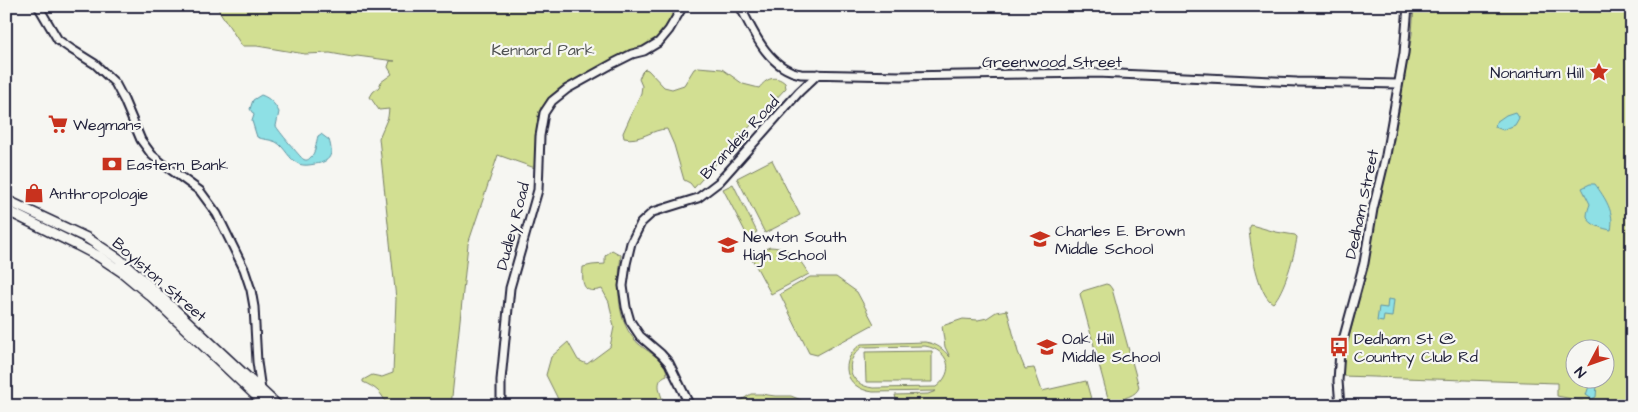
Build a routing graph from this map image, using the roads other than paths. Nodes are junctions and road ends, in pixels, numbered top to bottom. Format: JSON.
{"nodes":[{"id":1,"x":38,"y":6,"type":"edge"},
{"id":2,"x":683,"y":6,"type":"edge"},
{"id":3,"x":740,"y":6,"type":"edge"},
{"id":4,"x":1408,"y":6,"type":"edge"},
{"id":5,"x":806,"y":74,"type":"junction"},
{"id":6,"x":818,"y":74,"type":"junction"},
{"id":7,"x":1398,"y":84,"type":"junction"},
{"id":8,"x":799,"y":92,"type":"junction"},
{"id":9,"x":6,"y":200,"type":"edge"},
{"id":10,"x":6,"y":210,"type":"edge"},
{"id":11,"x":257,"y":362,"type":"junction"},
{"id":12,"x":248,"y":378,"type":"junction"},
{"id":13,"x":261,"y":390,"type":"junction"},
{"id":14,"x":267,"y":406,"type":"edge"},
{"id":15,"x":278,"y":406,"type":"edge"},
{"id":16,"x":501,"y":406,"type":"edge"},
{"id":17,"x":690,"y":406,"type":"edge"},
{"id":18,"x":1340,"y":406,"type":"edge"}],
"edges":[{"from":1,"to":11,"type":"street"},
{"from":2,"to":16,"type":"street","name":"Dudley Road"},
{"from":3,"to":5,"type":"street","name":"Greenwood Street"},
{"from":4,"to":7,"type":"street","name":"Dedham Street"},
{"from":5,"to":6,"type":"street","name":"Greenwood Street"},
{"from":5,"to":8,"type":"street","name":"Brandeis Road"},
{"from":6,"to":7,"type":"street","name":"Greenwood Street"},
{"from":6,"to":8,"type":"street","name":"Brandeis Road"},
{"from":7,"to":18,"type":"street","name":"Dedham Street"},
{"from":8,"to":17,"type":"street","name":"Brandeis Road"},
{"from":9,"to":12,"type":"highway","name":"Boylston Street"},
{"from":10,"to":14,"type":"highway","name":"Boylston Street"},
{"from":11,"to":12,"type":"street"},
{"from":11,"to":13,"type":"street"},
{"from":12,"to":13,"type":"highway","name":"Boylston Street"},
{"from":13,"to":15,"type":"highway","name":"Boylston Street"}]}
